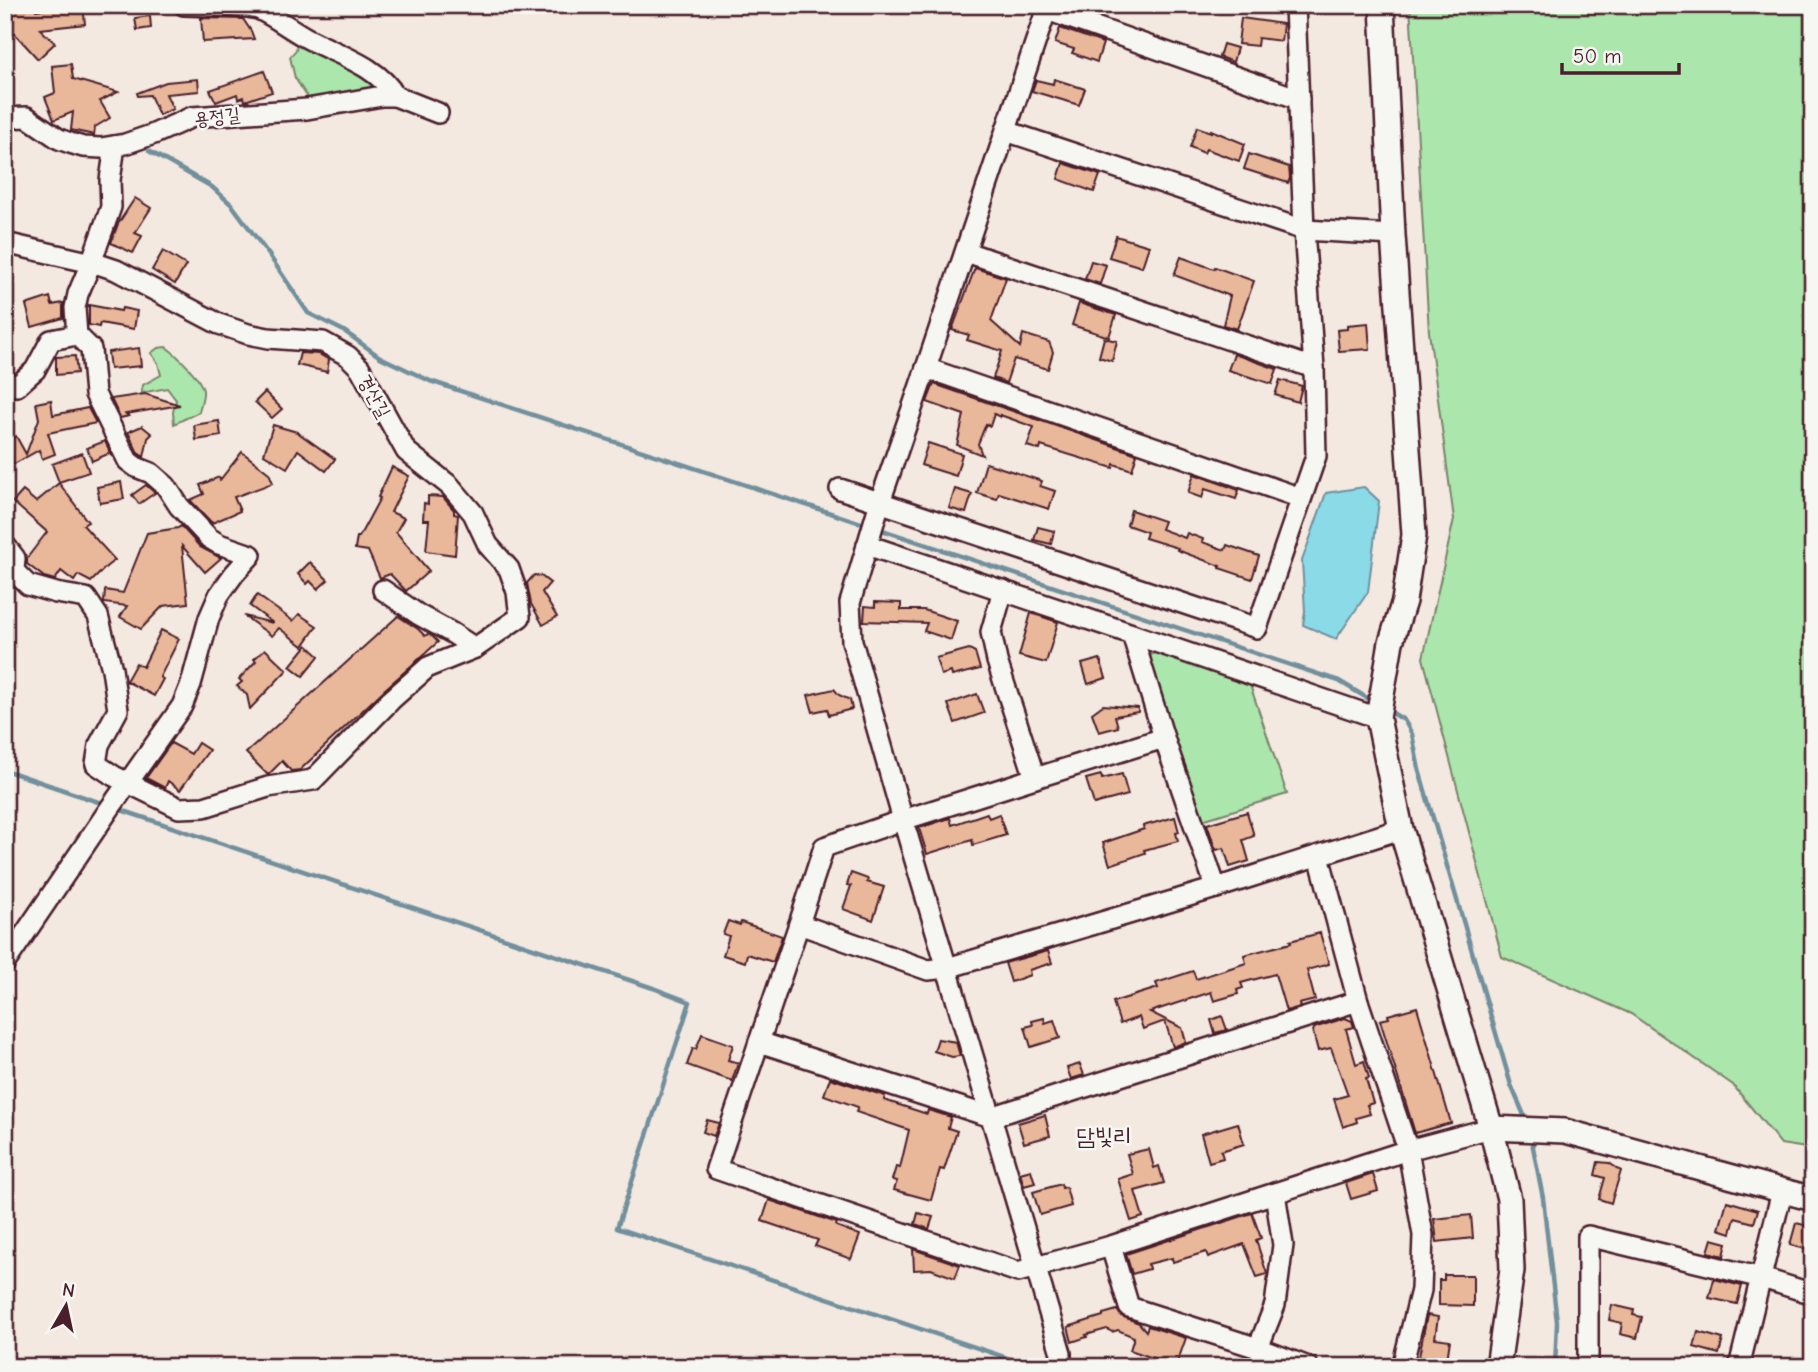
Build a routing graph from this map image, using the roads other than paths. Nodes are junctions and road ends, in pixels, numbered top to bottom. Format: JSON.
{"nodes":[{"id":1,"x":184,"y":5,"type":"edge"},
{"id":2,"x":1296,"y":5,"type":"edge"},
{"id":3,"x":1382,"y":5,"type":"edge"},
{"id":4,"x":1047,"y":7,"type":"edge"},
{"id":5,"x":395,"y":96,"type":"junction"},
{"id":6,"x":1299,"y":99,"type":"junction"},
{"id":7,"x":438,"y":113,"type":"dead end"},
{"id":8,"x":5,"y":118,"type":"edge"},
{"id":9,"x":1006,"y":131,"type":"junction"},
{"id":10,"x":115,"y":146,"type":"junction"},
{"id":11,"x":1304,"y":230,"type":"junction"},
{"id":12,"x":1393,"y":235,"type":"junction"},
{"id":13,"x":5,"y":243,"type":"edge"},
{"id":14,"x":966,"y":252,"type":"junction"},
{"id":15,"x":91,"y":263,"type":"junction"},
{"id":16,"x":76,"y":335,"type":"junction"},
{"id":17,"x":926,"y":369,"type":"junction"},
{"id":18,"x":1314,"y":369,"type":"junction"},
{"id":19,"x":5,"y":381,"type":"edge"},
{"id":20,"x":840,"y":489,"type":"dead end"},
{"id":21,"x":1301,"y":498,"type":"junction"},
{"id":22,"x":880,"y":502,"type":"junction"},
{"id":23,"x":5,"y":545,"type":"edge"},
{"id":24,"x":867,"y":545,"type":"junction"},
{"id":25,"x":383,"y":590,"type":"dead end"},
{"id":26,"x":1003,"y":590,"type":"junction"},
{"id":27,"x":1132,"y":634,"type":"junction"},
{"id":28,"x":475,"y":648,"type":"junction"},
{"id":29,"x":1378,"y":718,"type":"junction"},
{"id":30,"x":1164,"y":738,"type":"junction"},
{"id":31,"x":1035,"y":778,"type":"junction"},
{"id":32,"x":118,"y":797,"type":"junction"},
{"id":33,"x":903,"y":820,"type":"junction"},
{"id":34,"x":1401,"y":829,"type":"junction"},
{"id":35,"x":1320,"y":856,"type":"junction"},
{"id":36,"x":1216,"y":888,"type":"junction"},
{"id":37,"x":799,"y":924,"type":"junction"},
{"id":38,"x":5,"y":963,"type":"edge"},
{"id":39,"x":947,"y":968,"type":"junction"},
{"id":40,"x":1357,"y":1001,"type":"junction"},
{"id":41,"x":759,"y":1042,"type":"junction"},
{"id":42,"x":991,"y":1116,"type":"junction"},
{"id":43,"x":1498,"y":1128,"type":"junction"},
{"id":44,"x":1408,"y":1150,"type":"junction"},
{"id":45,"x":1782,"y":1191,"type":"junction"},
{"id":46,"x":1275,"y":1193,"type":"junction"},
{"id":47,"x":1813,"y":1199,"type":"edge"},
{"id":48,"x":1111,"y":1247,"type":"junction"},
{"id":49,"x":1036,"y":1268,"type":"junction"},
{"id":50,"x":1762,"y":1278,"type":"junction"},
{"id":51,"x":1813,"y":1294,"type":"edge"},
{"id":52,"x":1258,"y":1348,"type":"junction"},
{"id":53,"x":1061,"y":1360,"type":"edge"},
{"id":54,"x":1308,"y":1367,"type":"edge"},
{"id":55,"x":1402,"y":1367,"type":"edge"},
{"id":56,"x":1498,"y":1367,"type":"edge"},
{"id":57,"x":1588,"y":1367,"type":"edge"},
{"id":58,"x":1739,"y":1367,"type":"edge"}],
"edges":[{"from":1,"to":5,"type":"street"},
{"from":2,"to":6,"type":"street"},
{"from":3,"to":12,"type":"street"},
{"from":4,"to":6,"type":"street"},
{"from":4,"to":9,"type":"street"},
{"from":5,"to":7,"type":"street","name":"용정길"},
{"from":5,"to":10,"type":"street","name":"용정길"},
{"from":6,"to":11,"type":"street"},
{"from":8,"to":10,"type":"street","name":"용정길"},
{"from":9,"to":11,"type":"street"},
{"from":9,"to":14,"type":"street"},
{"from":10,"to":15,"type":"street"},
{"from":11,"to":12,"type":"street"},
{"from":11,"to":18,"type":"street"},
{"from":12,"to":29,"type":"street"},
{"from":13,"to":15,"type":"street","name":"경산길"},
{"from":14,"to":17,"type":"street"},
{"from":14,"to":18,"type":"street"},
{"from":15,"to":16,"type":"street"},
{"from":15,"to":28,"type":"street","name":"경산길"},
{"from":16,"to":19,"type":"street"},
{"from":16,"to":32,"type":"street"},
{"from":17,"to":21,"type":"street"},
{"from":17,"to":22,"type":"street"},
{"from":18,"to":21,"type":"street"},
{"from":20,"to":22,"type":"street"},
{"from":21,"to":22,"type":"street"},
{"from":22,"to":24,"type":"street"},
{"from":23,"to":32,"type":"street","name":"경산길"},
{"from":24,"to":26,"type":"street"},
{"from":24,"to":33,"type":"street"},
{"from":25,"to":28,"type":"street"},
{"from":26,"to":27,"type":"street"},
{"from":26,"to":31,"type":"street"},
{"from":27,"to":29,"type":"street"},
{"from":27,"to":30,"type":"street"},
{"from":28,"to":32,"type":"street","name":"경산길"},
{"from":29,"to":34,"type":"street"},
{"from":30,"to":31,"type":"street"},
{"from":30,"to":36,"type":"street"},
{"from":31,"to":33,"type":"street"},
{"from":32,"to":38,"type":"street"},
{"from":33,"to":37,"type":"street"},
{"from":33,"to":39,"type":"street"},
{"from":34,"to":35,"type":"street"},
{"from":34,"to":43,"type":"street"},
{"from":35,"to":36,"type":"street"},
{"from":35,"to":40,"type":"street"},
{"from":36,"to":39,"type":"street"},
{"from":37,"to":39,"type":"street"},
{"from":37,"to":41,"type":"street"},
{"from":39,"to":42,"type":"street"},
{"from":40,"to":42,"type":"street"},
{"from":40,"to":44,"type":"street"},
{"from":41,"to":42,"type":"street"},
{"from":41,"to":49,"type":"street"},
{"from":42,"to":49,"type":"street"},
{"from":43,"to":44,"type":"street"},
{"from":43,"to":45,"type":"street"},
{"from":43,"to":56,"type":"street"},
{"from":44,"to":46,"type":"street"},
{"from":44,"to":55,"type":"street"},
{"from":45,"to":47,"type":"street"},
{"from":45,"to":50,"type":"street"},
{"from":46,"to":48,"type":"street"},
{"from":46,"to":52,"type":"street"},
{"from":48,"to":49,"type":"street"},
{"from":48,"to":52,"type":"street"},
{"from":49,"to":53,"type":"street"},
{"from":50,"to":51,"type":"street"},
{"from":50,"to":57,"type":"street"},
{"from":50,"to":58,"type":"street"},
{"from":52,"to":54,"type":"street"}]}
